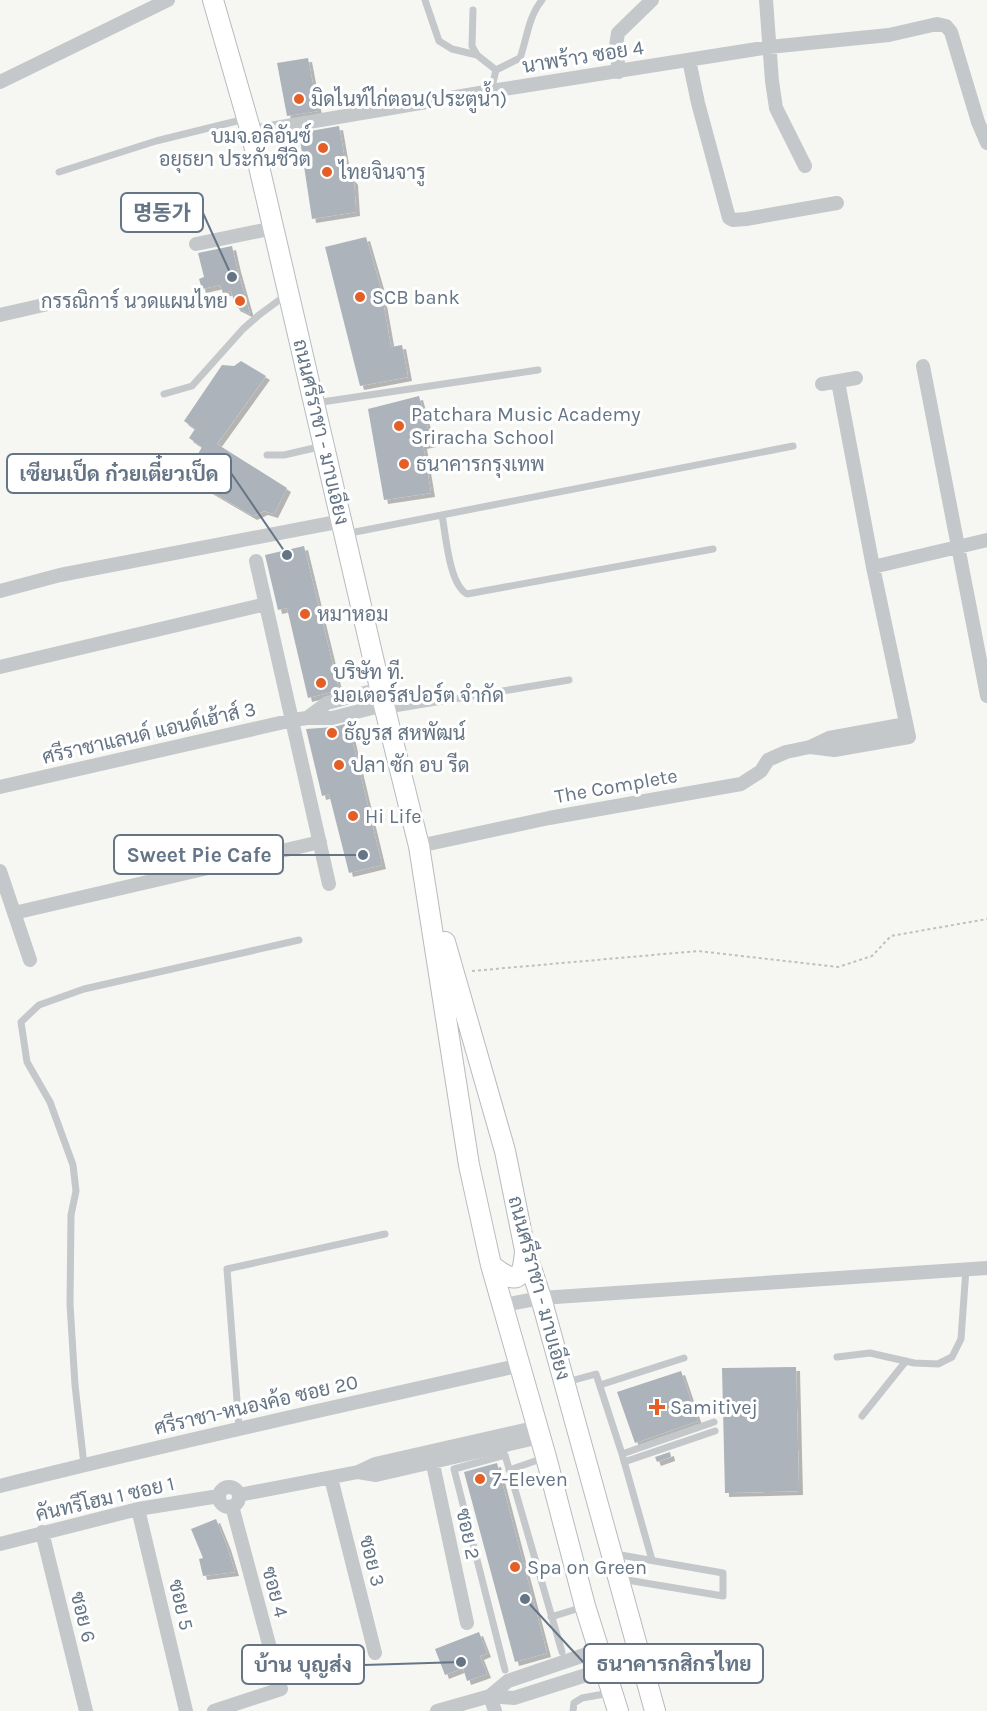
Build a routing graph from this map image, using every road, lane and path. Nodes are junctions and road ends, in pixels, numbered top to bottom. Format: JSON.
{"nodes":[{"id":1,"x":168,"y":0,"type":"edge"},
{"id":2,"x":213,"y":0,"type":"edge"},
{"id":3,"x":425,"y":0,"type":"edge"},
{"id":4,"x":542,"y":0,"type":"edge"},
{"id":5,"x":652,"y":0,"type":"edge"},
{"id":6,"x":766,"y":0,"type":"edge"},
{"id":7,"x":473,"y":10,"type":"dead end"},
{"id":8,"x":769,"y":47,"type":"junction"},
{"id":9,"x":477,"y":55,"type":"junction"},
{"id":10,"x":689,"y":60,"type":"junction"},
{"id":11,"x":496,"y":70,"type":"junction"},
{"id":12,"x":619,"y":72,"type":"junction"},
{"id":13,"x":0,"y":82,"type":"edge"},
{"id":14,"x":491,"y":91,"type":"junction"},
{"id":15,"x":250,"y":125,"type":"junction"},
{"id":16,"x":987,"y":143,"type":"edge"},
{"id":17,"x":805,"y":166,"type":"dead end"},
{"id":18,"x":59,"y":172,"type":"dead end"},
{"id":19,"x":837,"y":203,"type":"dead end"},
{"id":20,"x":274,"y":228,"type":"junction"},
{"id":21,"x":196,"y":244,"type":"dead end"},
{"id":22,"x":288,"y":294,"type":"junction"},
{"id":23,"x":48,"y":304,"type":"dead end"},
{"id":24,"x":0,"y":315,"type":"edge"},
{"id":25,"x":923,"y":366,"type":"dead end"},
{"id":26,"x":538,"y":370,"type":"dead end"},
{"id":27,"x":856,"y":378,"type":"dead end"},
{"id":28,"x":837,"y":381,"type":"junction"},
{"id":29,"x":822,"y":384,"type":"dead end"},
{"id":30,"x":164,"y":394,"type":"dead end"},
{"id":31,"x":315,"y":403,"type":"junction"},
{"id":32,"x":325,"y":446,"type":"junction"},
{"id":33,"x":794,"y":447,"type":"dead end"},
{"id":34,"x":267,"y":454,"type":"dead end"},
{"id":35,"x":442,"y":515,"type":"junction"},
{"id":36,"x":344,"y":528,"type":"junction"},
{"id":37,"x":987,"y":540,"type":"edge"},
{"id":38,"x":958,"y":547,"type":"junction"},
{"id":39,"x":712,"y":549,"type":"dead end"},
{"id":40,"x":256,"y":561,"type":"dead end"},
{"id":41,"x":873,"y":567,"type":"junction"},
{"id":42,"x":0,"y":591,"type":"edge"},
{"id":43,"x":266,"y":604,"type":"junction"},
{"id":44,"x":0,"y":667,"type":"edge"},
{"id":45,"x":569,"y":680,"type":"dead end"},
{"id":46,"x":987,"y":696,"type":"edge"},
{"id":47,"x":383,"y":702,"type":"junction"},
{"id":48,"x":293,"y":720,"type":"junction"},
{"id":49,"x":0,"y":787,"type":"edge"},
{"id":50,"x":320,"y":842,"type":"junction"},
{"id":51,"x":421,"y":855,"type":"junction"},
{"id":52,"x":0,"y":871,"type":"edge"},
{"id":53,"x":329,"y":884,"type":"dead end"},
{"id":54,"x":14,"y":913,"type":"junction"},
{"id":55,"x":987,"y":919,"type":"edge"},
{"id":56,"x":299,"y":940,"type":"dead end"},
{"id":57,"x":30,"y":960,"type":"dead end"},
{"id":58,"x":454,"y":973,"type":"junction"},
{"id":59,"x":385,"y":1234,"type":"dead end"},
{"id":60,"x":525,"y":1250,"type":"junction"},
{"id":61,"x":491,"y":1265,"type":"junction"},
{"id":62,"x":987,"y":1268,"type":"edge"},
{"id":63,"x":966,"y":1269,"type":"junction"},
{"id":64,"x":541,"y":1298,"type":"junction"},
{"id":65,"x":503,"y":1305,"type":"junction"},
{"id":66,"x":837,"y":1357,"type":"dead end"},
{"id":67,"x":684,"y":1358,"type":"dead end"},
{"id":68,"x":906,"y":1361,"type":"junction"},
{"id":69,"x":521,"y":1365,"type":"junction"},
{"id":70,"x":564,"y":1383,"type":"junction"},
{"id":71,"x":600,"y":1385,"type":"junction"},
{"id":72,"x":862,"y":1416,"type":"dead end"},
{"id":73,"x":714,"y":1422,"type":"dead end"},
{"id":74,"x":239,"y":1427,"type":"junction"},
{"id":75,"x":715,"y":1431,"type":"dead end"},
{"id":76,"x":539,"y":1432,"type":"junction"},
{"id":77,"x":432,"y":1457,"type":"junction"},
{"id":78,"x":546,"y":1457,"type":"junction"},
{"id":79,"x":623,"y":1458,"type":"junction"},
{"id":80,"x":84,"y":1465,"type":"junction"},
{"id":81,"x":509,"y":1470,"type":"junction"},
{"id":82,"x":331,"y":1478,"type":"junction"},
{"id":83,"x":0,"y":1486,"type":"edge"},
{"id":84,"x":235,"y":1501,"type":"junction"},
{"id":85,"x":138,"y":1509,"type":"junction"},
{"id":86,"x":42,"y":1533,"type":"junction"},
{"id":87,"x":0,"y":1544,"type":"edge"},
{"id":88,"x":612,"y":1553,"type":"junction"},
{"id":89,"x":652,"y":1560,"type":"junction"},
{"id":90,"x":619,"y":1579,"type":"junction"},
{"id":91,"x":585,"y":1606,"type":"junction"},
{"id":92,"x":551,"y":1617,"type":"junction"},
{"id":93,"x":467,"y":1623,"type":"dead end"},
{"id":94,"x":562,"y":1652,"type":"dead end"},
{"id":95,"x":375,"y":1653,"type":"dead end"},
{"id":96,"x":602,"y":1660,"type":"junction"},
{"id":97,"x":505,"y":1670,"type":"dead end"},
{"id":98,"x":490,"y":1696,"type":"junction"},
{"id":99,"x":615,"y":1702,"type":"edge"},
{"id":100,"x":86,"y":1711,"type":"edge"},
{"id":101,"x":186,"y":1711,"type":"edge"},
{"id":102,"x":214,"y":1711,"type":"edge"},
{"id":103,"x":437,"y":1711,"type":"edge"},
{"id":104,"x":495,"y":1711,"type":"edge"},
{"id":105,"x":573,"y":1711,"type":"edge"},
{"id":106,"x":655,"y":1711,"type":"edge"}],
"edges":[{"from":1,"to":13,"type":"street"},
{"from":2,"to":15,"type":"main road","name":"ถนนศรีราชา - มาบเอียง"},
{"from":3,"to":9,"type":"lane"},
{"from":4,"to":11,"type":"lane"},
{"from":5,"to":12,"type":"street"},
{"from":6,"to":8,"type":"street"},
{"from":7,"to":9,"type":"lane"},
{"from":8,"to":10,"type":"street","name":"นาพร้าว ซอย 4"},
{"from":8,"to":16,"type":"street","name":"นาพร้าว ซอย 4"},
{"from":8,"to":17,"type":"street"},
{"from":9,"to":11,"type":"lane"},
{"from":10,"to":12,"type":"street","name":"นาพร้าว ซอย 4"},
{"from":10,"to":19,"type":"street"},
{"from":11,"to":14,"type":"lane"},
{"from":12,"to":14,"type":"street","name":"นาพร้าว ซอย 4"},
{"from":14,"to":15,"type":"street","name":"นาพร้าว ซอย 4"},
{"from":15,"to":18,"type":"lane"},
{"from":15,"to":20,"type":"main road","name":"ถนนศรีราชา - มาบเอียง"},
{"from":20,"to":21,"type":"street"},
{"from":20,"to":22,"type":"main road","name":"ถนนศรีราชา - มาบเอียง"},
{"from":22,"to":30,"type":"lane"},
{"from":22,"to":31,"type":"main road","name":"ถนนศรีราชา - มาบเอียง"},
{"from":23,"to":24,"type":"street"},
{"from":25,"to":38,"type":"street"},
{"from":26,"to":31,"type":"lane"},
{"from":27,"to":28,"type":"street"},
{"from":28,"to":29,"type":"street"},
{"from":28,"to":41,"type":"street","name":"The Complete"},
{"from":31,"to":32,"type":"main road","name":"ถนนศรีราชา - มาบเอียง"},
{"from":32,"to":34,"type":"lane"},
{"from":32,"to":36,"type":"main road","name":"ถนนศรีราชา - มาบเอียง"},
{"from":33,"to":35,"type":"lane"},
{"from":35,"to":36,"type":"lane"},
{"from":35,"to":39,"type":"lane"},
{"from":36,"to":42,"type":"street"},
{"from":36,"to":47,"type":"main road","name":"ถนนศรีราชา - มาบเอียง"},
{"from":37,"to":38,"type":"street"},
{"from":38,"to":41,"type":"street"},
{"from":38,"to":46,"type":"street"},
{"from":40,"to":43,"type":"street"},
{"from":41,"to":51,"type":"street","name":"The Complete"},
{"from":43,"to":44,"type":"street"},
{"from":43,"to":48,"type":"street"},
{"from":45,"to":47,"type":"lane"},
{"from":47,"to":48,"type":"street","name":"ศรีราชาแลนด์ แอนด์เฮ้าส์ 3"},
{"from":47,"to":51,"type":"main road","name":"ถนนศรีราชา - มาบเอียง"},
{"from":48,"to":49,"type":"street","name":"ศรีราชาแลนด์ แอนด์เฮ้าส์ 3"},
{"from":48,"to":50,"type":"street"},
{"from":50,"to":53,"type":"street"},
{"from":50,"to":54,"type":"street"},
{"from":51,"to":58,"type":"main road","name":"ถนนศรีราชา - มาบเอียง"},
{"from":51,"to":61,"type":"main road","name":"ถนนศรีราชา - มาบเอียง"},
{"from":52,"to":54,"type":"street"},
{"from":54,"to":57,"type":"street"},
{"from":55,"to":58,"type":"path"},
{"from":56,"to":80,"type":"lane"},
{"from":58,"to":60,"type":"main road","name":"ถนนศรีราชา - มาบเอียง"},
{"from":59,"to":74,"type":"lane"},
{"from":60,"to":61,"type":"main road"},
{"from":60,"to":64,"type":"main road","name":"ถนนศรีราชา - มาบเอียง"},
{"from":61,"to":65,"type":"main road","name":"ถนนศรีราชา - มาบเอียง"},
{"from":62,"to":63,"type":"street"},
{"from":63,"to":64,"type":"street"},
{"from":63,"to":68,"type":"lane"},
{"from":64,"to":65,"type":"street"},
{"from":64,"to":70,"type":"main road","name":"ถนนศรีราชา - มาบเอียง"},
{"from":65,"to":69,"type":"main road","name":"ถนนศรีราชา - มาบเอียง"},
{"from":66,"to":68,"type":"lane"},
{"from":67,"to":71,"type":"lane"},
{"from":68,"to":72,"type":"lane"},
{"from":69,"to":74,"type":"street","name":"ศรีราชา-หนองค้อ ซอย 20"},
{"from":69,"to":76,"type":"main road","name":"ถนนศรีราชา - มาบเอียง"},
{"from":70,"to":71,"type":"lane"},
{"from":70,"to":88,"type":"main road","name":"ถนนศรีราชา - มาบเอียง"},
{"from":71,"to":79,"type":"lane"},
{"from":73,"to":79,"type":"lane"},
{"from":74,"to":80,"type":"street","name":"ศรีราชา-หนองค้อ ซอย 20"},
{"from":75,"to":79,"type":"lane"},
{"from":76,"to":77,"type":"street"},
{"from":76,"to":78,"type":"main road","name":"ถนนศรีราชา - มาบเอียง"},
{"from":77,"to":82,"type":"street"},
{"from":77,"to":93,"type":"street","name":"ซอย 2"},
{"from":78,"to":81,"type":"lane"},
{"from":78,"to":91,"type":"main road","name":"ถนนศรีราชา - มาบเอียง"},
{"from":79,"to":89,"type":"lane"},
{"from":80,"to":83,"type":"street","name":"ศรีราชา-หนองค้อ ซอย 20"},
{"from":81,"to":92,"type":"lane"},
{"from":81,"to":97,"type":"lane"},
{"from":82,"to":84,"type":"street"},
{"from":82,"to":95,"type":"street","name":"ซอย 3"},
{"from":84,"to":85,"type":"street","name":"คันทรีโฮม 1 ซอย 1"},
{"from":84,"to":102,"type":"street","name":"ซอย 4"},
{"from":85,"to":86,"type":"street","name":"คันทรีโฮม 1 ซอย 1"},
{"from":85,"to":101,"type":"street","name":"ซอย 5"},
{"from":86,"to":87,"type":"street","name":"คันทรีโฮม 1 ซอย 1"},
{"from":86,"to":100,"type":"street","name":"ซอย 6"},
{"from":88,"to":89,"type":"lane"},
{"from":88,"to":90,"type":"main road","name":"ถนนศรีราชา - มาบเอียง"},
{"from":89,"to":90,"type":"lane"},
{"from":90,"to":106,"type":"main road","name":"ถนนศรีราชา - มาบเอียง"},
{"from":91,"to":92,"type":"lane"},
{"from":91,"to":96,"type":"main road","name":"ถนนศรีราชา - มาบเอียง"},
{"from":92,"to":94,"type":"lane"},
{"from":96,"to":98,"type":"street"},
{"from":96,"to":98,"type":"street"},
{"from":96,"to":99,"type":"main road","name":"ถนนศรีราชา - มาบเอียง"},
{"from":98,"to":103,"type":"street"},
{"from":98,"to":104,"type":"street"},
{"from":99,"to":105,"type":"lane"}]}
